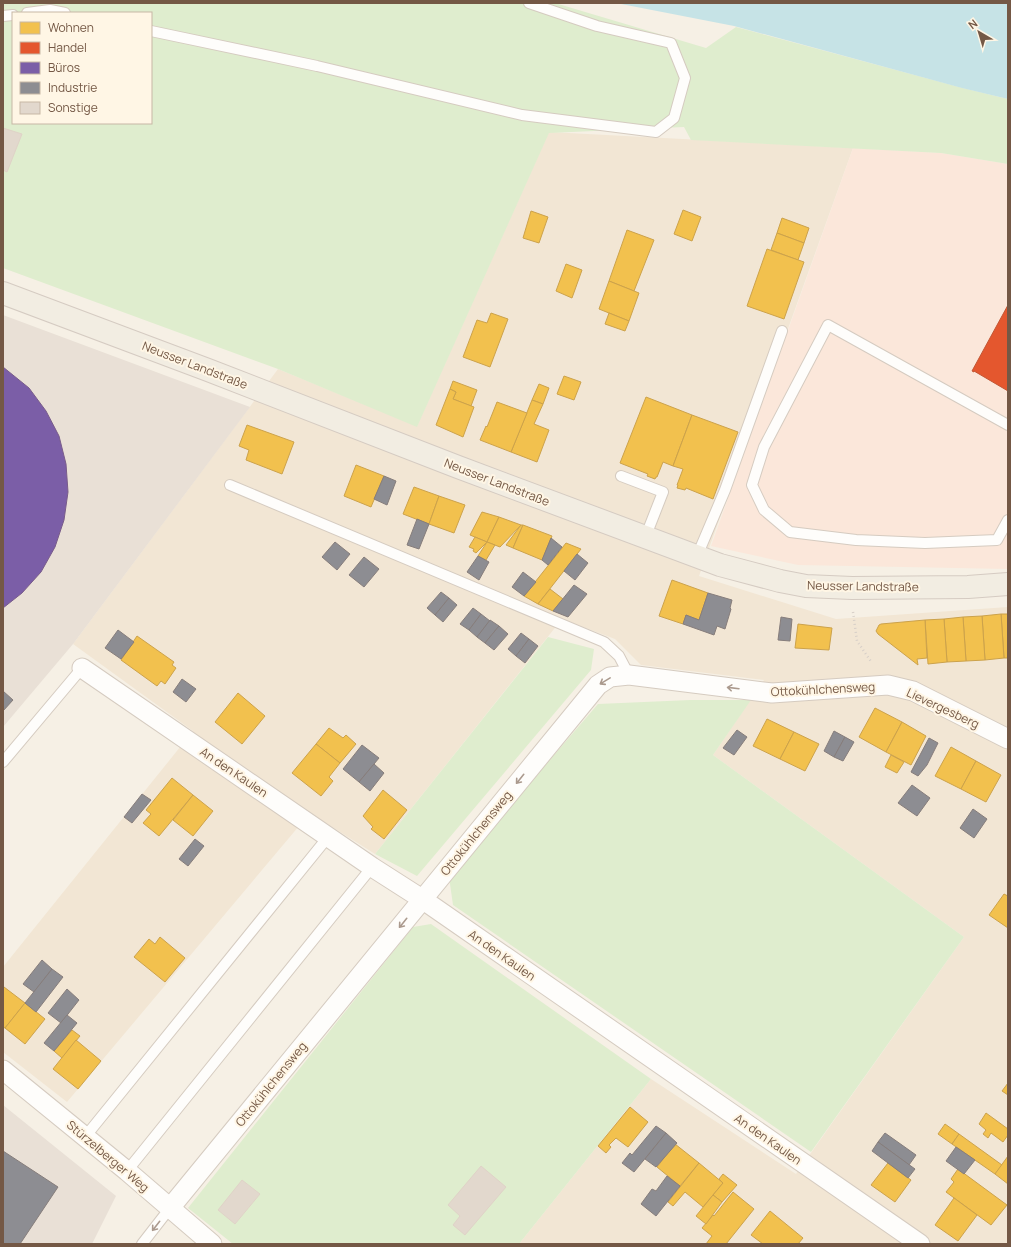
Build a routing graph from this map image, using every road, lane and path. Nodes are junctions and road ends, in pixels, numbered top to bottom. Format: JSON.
{"nodes":[{"id":1,"x":529,"y":3,"type":"edge"},
{"id":2,"x":35,"y":12,"type":"edge"},
{"id":3,"x":60,"y":12,"type":"edge"},
{"id":4,"x":152,"y":31,"type":"edge"},
{"id":5,"x":3,"y":293,"type":"edge"},
{"id":6,"x":782,"y":331,"type":"dead end"},
{"id":7,"x":1008,"y":425,"type":"edge"},
{"id":8,"x":621,"y":476,"type":"dead end"},
{"id":9,"x":230,"y":485,"type":"dead end"},
{"id":10,"x":1008,"y":520,"type":"edge"},
{"id":11,"x":645,"y":538,"type":"junction"},
{"id":12,"x":697,"y":556,"type":"junction"},
{"id":13,"x":1008,"y":584,"type":"edge"},
{"id":14,"x":852,"y":588,"type":"junction"},
{"id":15,"x":82,"y":668,"type":"joint"},
{"id":16,"x":629,"y":675,"type":"junction"},
{"id":17,"x":888,"y":685,"type":"junction"},
{"id":18,"x":1008,"y":739,"type":"edge"},
{"id":19,"x":3,"y":762,"type":"edge"},
{"id":20,"x":328,"y":837,"type":"junction"},
{"id":21,"x":372,"y":867,"type":"junction"},
{"id":22,"x":422,"y":899,"type":"junction"},
{"id":23,"x":3,"y":1070,"type":"edge"},
{"id":24,"x":86,"y":1137,"type":"junction"},
{"id":25,"x":127,"y":1171,"type":"junction"},
{"id":26,"x":170,"y":1208,"type":"junction"},
{"id":27,"x":142,"y":1244,"type":"edge"},
{"id":28,"x":212,"y":1244,"type":"edge"},
{"id":29,"x":920,"y":1244,"type":"edge"}],
"edges":[{"from":1,"to":4,"type":"lane"},
{"from":2,"to":3,"type":"lane"},
{"from":5,"to":11,"type":"main road","name":"Neusser Landstraße"},
{"from":6,"to":12,"type":"lane"},
{"from":7,"to":10,"type":"lane"},
{"from":8,"to":11,"type":"lane"},
{"from":9,"to":16,"type":"lane"},
{"from":11,"to":12,"type":"main road","name":"Neusser Landstraße"},
{"from":12,"to":14,"type":"main road","name":"Neusser Landstraße"},
{"from":13,"to":14,"type":"main road","name":"Neusser Landstraße"},
{"from":14,"to":17,"type":"path"},
{"from":15,"to":19,"type":"lane"},
{"from":15,"to":20,"type":"street","name":"An den Kaulen"},
{"from":17,"to":16,"type":"street","name":"Ottokühlchensweg","one_way":true},
{"from":16,"to":22,"type":"street","name":"Ottokühlchensweg","one_way":true},
{"from":17,"to":18,"type":"street","name":"Lievergesberg"},
{"from":20,"to":21,"type":"street","name":"An den Kaulen"},
{"from":20,"to":24,"type":"lane"},
{"from":21,"to":22,"type":"street","name":"An den Kaulen"},
{"from":21,"to":25,"type":"lane"},
{"from":22,"to":26,"type":"street","name":"Ottokühlchensweg","one_way":true},
{"from":22,"to":29,"type":"street","name":"An den Kaulen"},
{"from":23,"to":24,"type":"street","name":"Stürzelberger Weg"},
{"from":24,"to":25,"type":"street","name":"Stürzelberger Weg"},
{"from":25,"to":26,"type":"street","name":"Stürzelberger Weg"},
{"from":26,"to":27,"type":"lane","one_way":true},
{"from":26,"to":28,"type":"street","name":"Stürzelberger Weg"}]}
